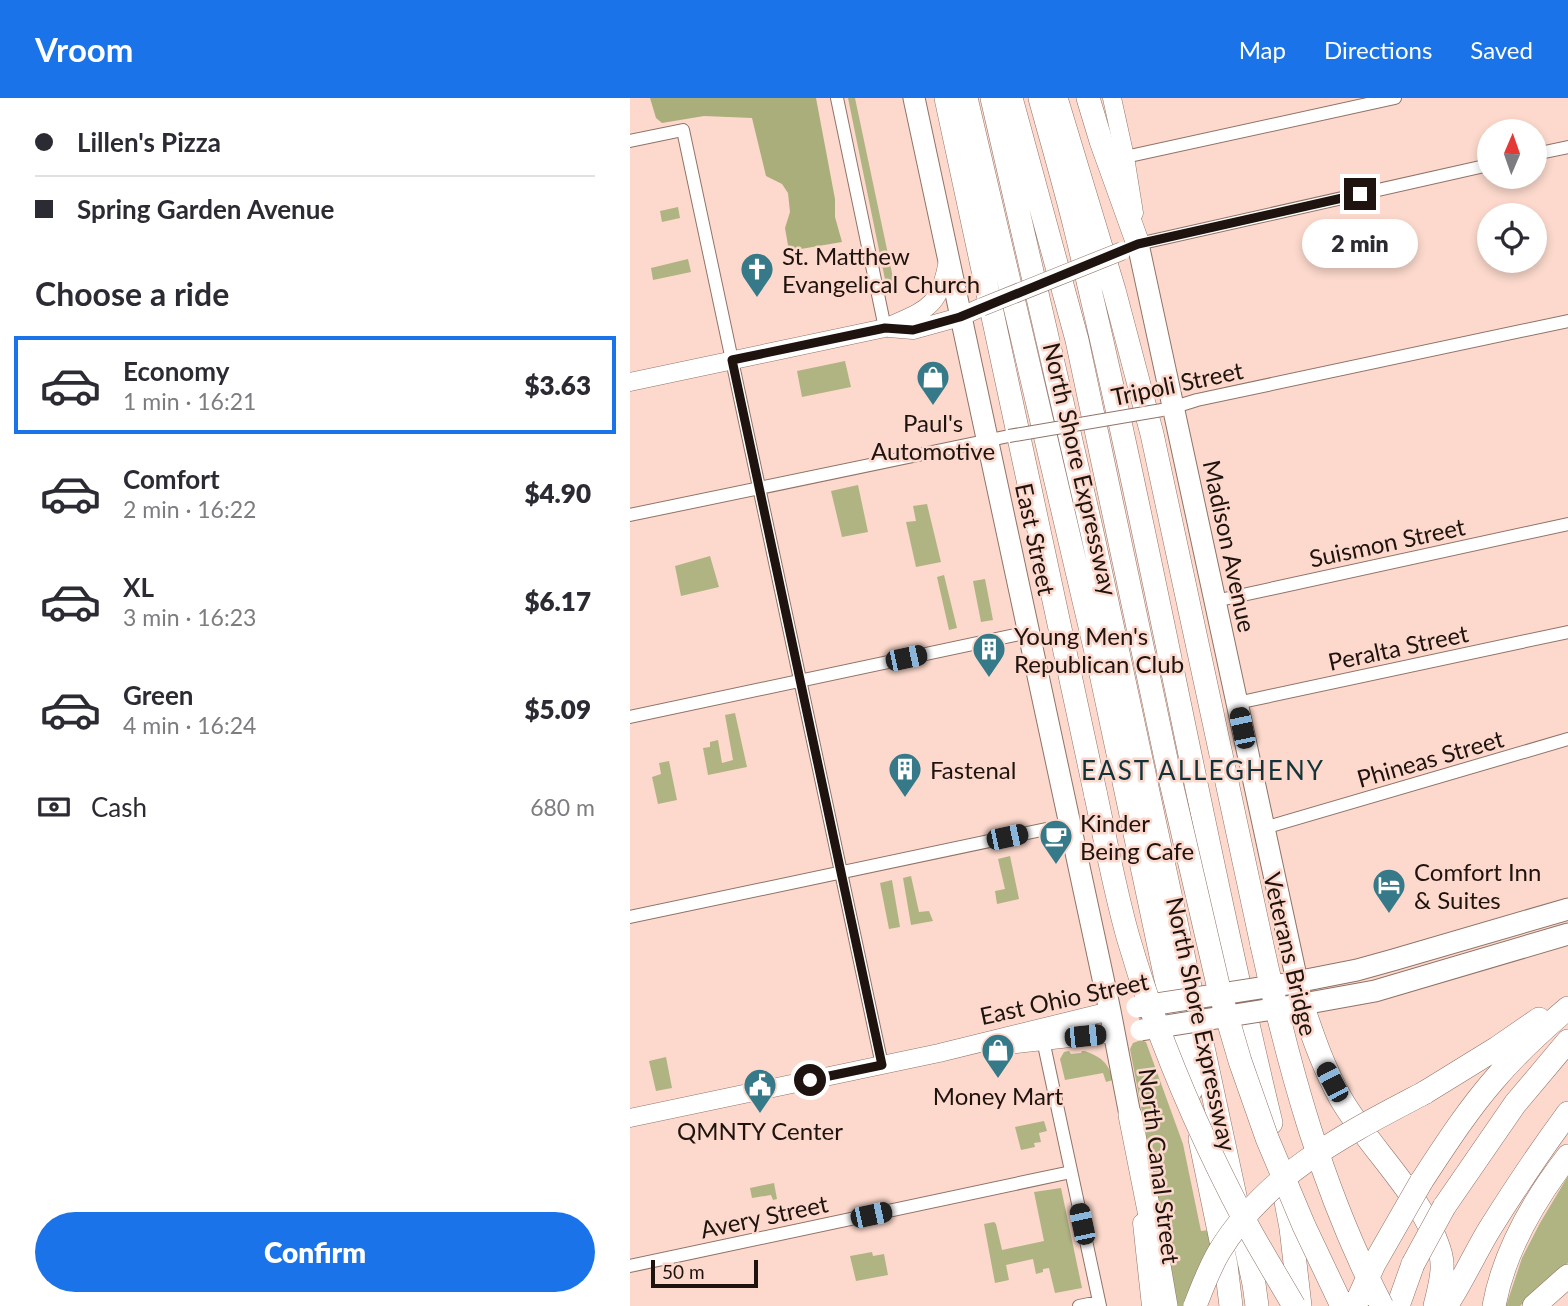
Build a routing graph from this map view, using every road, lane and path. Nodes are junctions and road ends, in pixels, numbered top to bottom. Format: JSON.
{"nodes":[{"id":1,"x":837,"y":98,"type":"edge"},
{"id":2,"x":914,"y":98,"type":"edge"},
{"id":3,"x":946,"y":98,"type":"edge"},
{"id":4,"x":966,"y":98,"type":"edge"},
{"id":5,"x":992,"y":98,"type":"edge"},
{"id":6,"x":1012,"y":98,"type":"edge"},
{"id":7,"x":1040,"y":98,"type":"edge"},
{"id":8,"x":1056,"y":98,"type":"edge"},
{"id":9,"x":1088,"y":98,"type":"edge"},
{"id":10,"x":1112,"y":98,"type":"edge"},
{"id":11,"x":1395,"y":98,"type":"edge"},
{"id":12,"x":630,"y":141,"type":"edge"},
{"id":13,"x":1568,"y":147,"type":"edge"},
{"id":14,"x":1547,"y":152,"type":"edge"},
{"id":15,"x":1125,"y":157,"type":"junction"},
{"id":16,"x":1477,"y":168,"type":"edge"},
{"id":17,"x":1130,"y":247,"type":"junction"},
{"id":18,"x":948,"y":257,"type":"junction"},
{"id":19,"x":960,"y":317,"type":"junction"},
{"id":20,"x":1568,"y":321,"type":"edge"},
{"id":21,"x":885,"y":328,"type":"junction"},
{"id":22,"x":732,"y":360,"type":"junction"},
{"id":23,"x":630,"y":382,"type":"edge"},
{"id":24,"x":1168,"y":409,"type":"junction"},
{"id":25,"x":987,"y":440,"type":"junction"},
{"id":26,"x":759,"y":488,"type":"junction"},
{"id":27,"x":630,"y":516,"type":"edge"},
{"id":28,"x":1568,"y":524,"type":"edge"},
{"id":29,"x":1215,"y":601,"type":"junction"},
{"id":30,"x":1029,"y":632,"type":"junction"},
{"id":31,"x":1568,"y":632,"type":"edge"},
{"id":32,"x":800,"y":681,"type":"junction"},
{"id":33,"x":1237,"y":703,"type":"junction"},
{"id":34,"x":630,"y":717,"type":"edge"},
{"id":35,"x":1568,"y":740,"type":"edge"},
{"id":36,"x":1070,"y":824,"type":"junction"},
{"id":37,"x":1264,"y":828,"type":"junction"},
{"id":38,"x":841,"y":872,"type":"junction"},
{"id":39,"x":1568,"y":909,"type":"edge"},
{"id":40,"x":630,"y":917,"type":"edge"},
{"id":41,"x":1568,"y":934,"type":"edge"},
{"id":42,"x":1291,"y":983,"type":"junction"},
{"id":43,"x":1568,"y":1001,"type":"edge"},
{"id":44,"x":1297,"y":1005,"type":"junction"},
{"id":45,"x":1568,"y":1007,"type":"edge"},
{"id":46,"x":1110,"y":1011,"type":"junction"},
{"id":47,"x":1115,"y":1033,"type":"junction"},
{"id":48,"x":1043,"y":1040,"type":"junction"},
{"id":49,"x":1568,"y":1041,"type":"edge"},
{"id":50,"x":939,"y":1053,"type":"junction"},
{"id":51,"x":882,"y":1065,"type":"junction"},
{"id":52,"x":1568,"y":1113,"type":"edge"},
{"id":53,"x":1130,"y":1115,"type":"junction"},
{"id":54,"x":630,"y":1118,"type":"edge"},
{"id":55,"x":1568,"y":1156,"type":"edge"},
{"id":56,"x":1071,"y":1172,"type":"junction"},
{"id":57,"x":630,"y":1266,"type":"edge"},
{"id":58,"x":1568,"y":1276,"type":"edge"},
{"id":59,"x":1099,"y":1304,"type":"edge"},
{"id":60,"x":1079,"y":1306,"type":"edge"},
{"id":61,"x":1151,"y":1306,"type":"edge"},
{"id":62,"x":1166,"y":1306,"type":"edge"},
{"id":63,"x":1195,"y":1306,"type":"edge"},
{"id":64,"x":1231,"y":1306,"type":"edge"},
{"id":65,"x":1257,"y":1306,"type":"edge"},
{"id":66,"x":1294,"y":1306,"type":"edge"},
{"id":67,"x":1300,"y":1306,"type":"edge"},
{"id":68,"x":1342,"y":1306,"type":"edge"},
{"id":69,"x":1355,"y":1306,"type":"edge"},
{"id":70,"x":1382,"y":1306,"type":"edge"},
{"id":71,"x":1398,"y":1306,"type":"edge"},
{"id":72,"x":1435,"y":1306,"type":"edge"},
{"id":73,"x":1446,"y":1306,"type":"edge"},
{"id":74,"x":1494,"y":1306,"type":"edge"},
{"id":75,"x":1534,"y":1306,"type":"edge"}],
"edges":[{"from":1,"to":21,"type":"street"},
{"from":2,"to":18,"type":"main road","name":"East Street"},
{"from":3,"to":66,"type":"highway","bridge":true},
{"from":4,"to":64,"type":"highway","name":"North Shore Expressway"},
{"from":5,"to":65,"type":"highway"},
{"from":6,"to":68,"type":"highway","bridge":true},
{"from":7,"to":67,"type":"highway","name":"North Shore Expressway"},
{"from":8,"to":70,"type":"highway","name":"Veterans Bridge","bridge":true},
{"from":9,"to":17,"type":"highway"},
{"from":10,"to":15,"type":"main road","name":"Madison Avenue"},
{"from":11,"to":15,"type":"street"},
{"from":12,"to":22,"type":"street"},
{"from":13,"to":14,"type":"street"},
{"from":15,"to":17,"type":"main road","name":"Madison Avenue"},
{"from":16,"to":17,"type":"street"},
{"from":17,"to":19,"type":"main road","bridge":true},
{"from":17,"to":24,"type":"main road","name":"Madison Avenue"},
{"from":18,"to":19,"type":"main road","name":"East Street"},
{"from":18,"to":21,"type":"main road"},
{"from":19,"to":21,"type":"main road"},
{"from":19,"to":25,"type":"main road","name":"East Street"},
{"from":20,"to":24,"type":"street","name":"Tripoli Street"},
{"from":21,"to":22,"type":"main road"},
{"from":22,"to":23,"type":"main road"},
{"from":22,"to":26,"type":"street"},
{"from":24,"to":25,"type":"street","name":"Tripoli Street","bridge":true},
{"from":24,"to":29,"type":"main road","name":"Madison Avenue"},
{"from":25,"to":26,"type":"street","name":"Tripoli Street"},
{"from":25,"to":30,"type":"main road","name":"East Street"},
{"from":26,"to":27,"type":"street","name":"Tripoli Street"},
{"from":26,"to":32,"type":"street"},
{"from":28,"to":29,"type":"street","name":"Suismon Street"},
{"from":29,"to":33,"type":"main road","name":"Madison Avenue"},
{"from":30,"to":32,"type":"street"},
{"from":30,"to":36,"type":"main road","name":"East Street"},
{"from":31,"to":33,"type":"street","name":"Peralta Street"},
{"from":32,"to":34,"type":"street"},
{"from":32,"to":38,"type":"street"},
{"from":33,"to":37,"type":"main road","name":"Madison Avenue"},
{"from":35,"to":37,"type":"street","name":"Phineas Street"},
{"from":36,"to":38,"type":"street"},
{"from":36,"to":46,"type":"main road","name":"East Street"},
{"from":37,"to":42,"type":"main road","name":"Madison Avenue"},
{"from":38,"to":40,"type":"street"},
{"from":38,"to":51,"type":"street"},
{"from":39,"to":42,"type":"main road","name":"East Ohio Street"},
{"from":41,"to":44,"type":"main road","name":"East Ohio Street"},
{"from":42,"to":44,"type":"main road","name":"Madison Avenue"},
{"from":42,"to":46,"type":"main road","name":"East Ohio Street","bridge":true},
{"from":43,"to":63,"type":"highway","bridge":true},
{"from":44,"to":47,"type":"main road","name":"East Ohio Street","bridge":true},
{"from":44,"to":72,"type":"highway"},
{"from":45,"to":69,"type":"highway","bridge":true},
{"from":46,"to":47,"type":"main road","name":"East Street"},
{"from":46,"to":50,"type":"main road","name":"East Ohio Street"},
{"from":47,"to":48,"type":"main road","name":"East Ohio Street"},
{"from":47,"to":53,"type":"main road","name":"North Canal Street"},
{"from":48,"to":50,"type":"main road","name":"East Ohio Street"},
{"from":48,"to":56,"type":"street"},
{"from":49,"to":71,"type":"highway","bridge":true},
{"from":50,"to":51,"type":"main road","name":"East Ohio Street"},
{"from":51,"to":54,"type":"main road","name":"East Ohio Street"},
{"from":52,"to":73,"type":"highway"},
{"from":53,"to":61,"type":"main road","name":"North Canal Street"},
{"from":53,"to":62,"type":"highway"},
{"from":55,"to":74,"type":"highway"},
{"from":56,"to":57,"type":"street","name":"Avery Street"},
{"from":56,"to":59,"type":"street"},
{"from":58,"to":75,"type":"highway"},
{"from":59,"to":60,"type":"street"}]}
